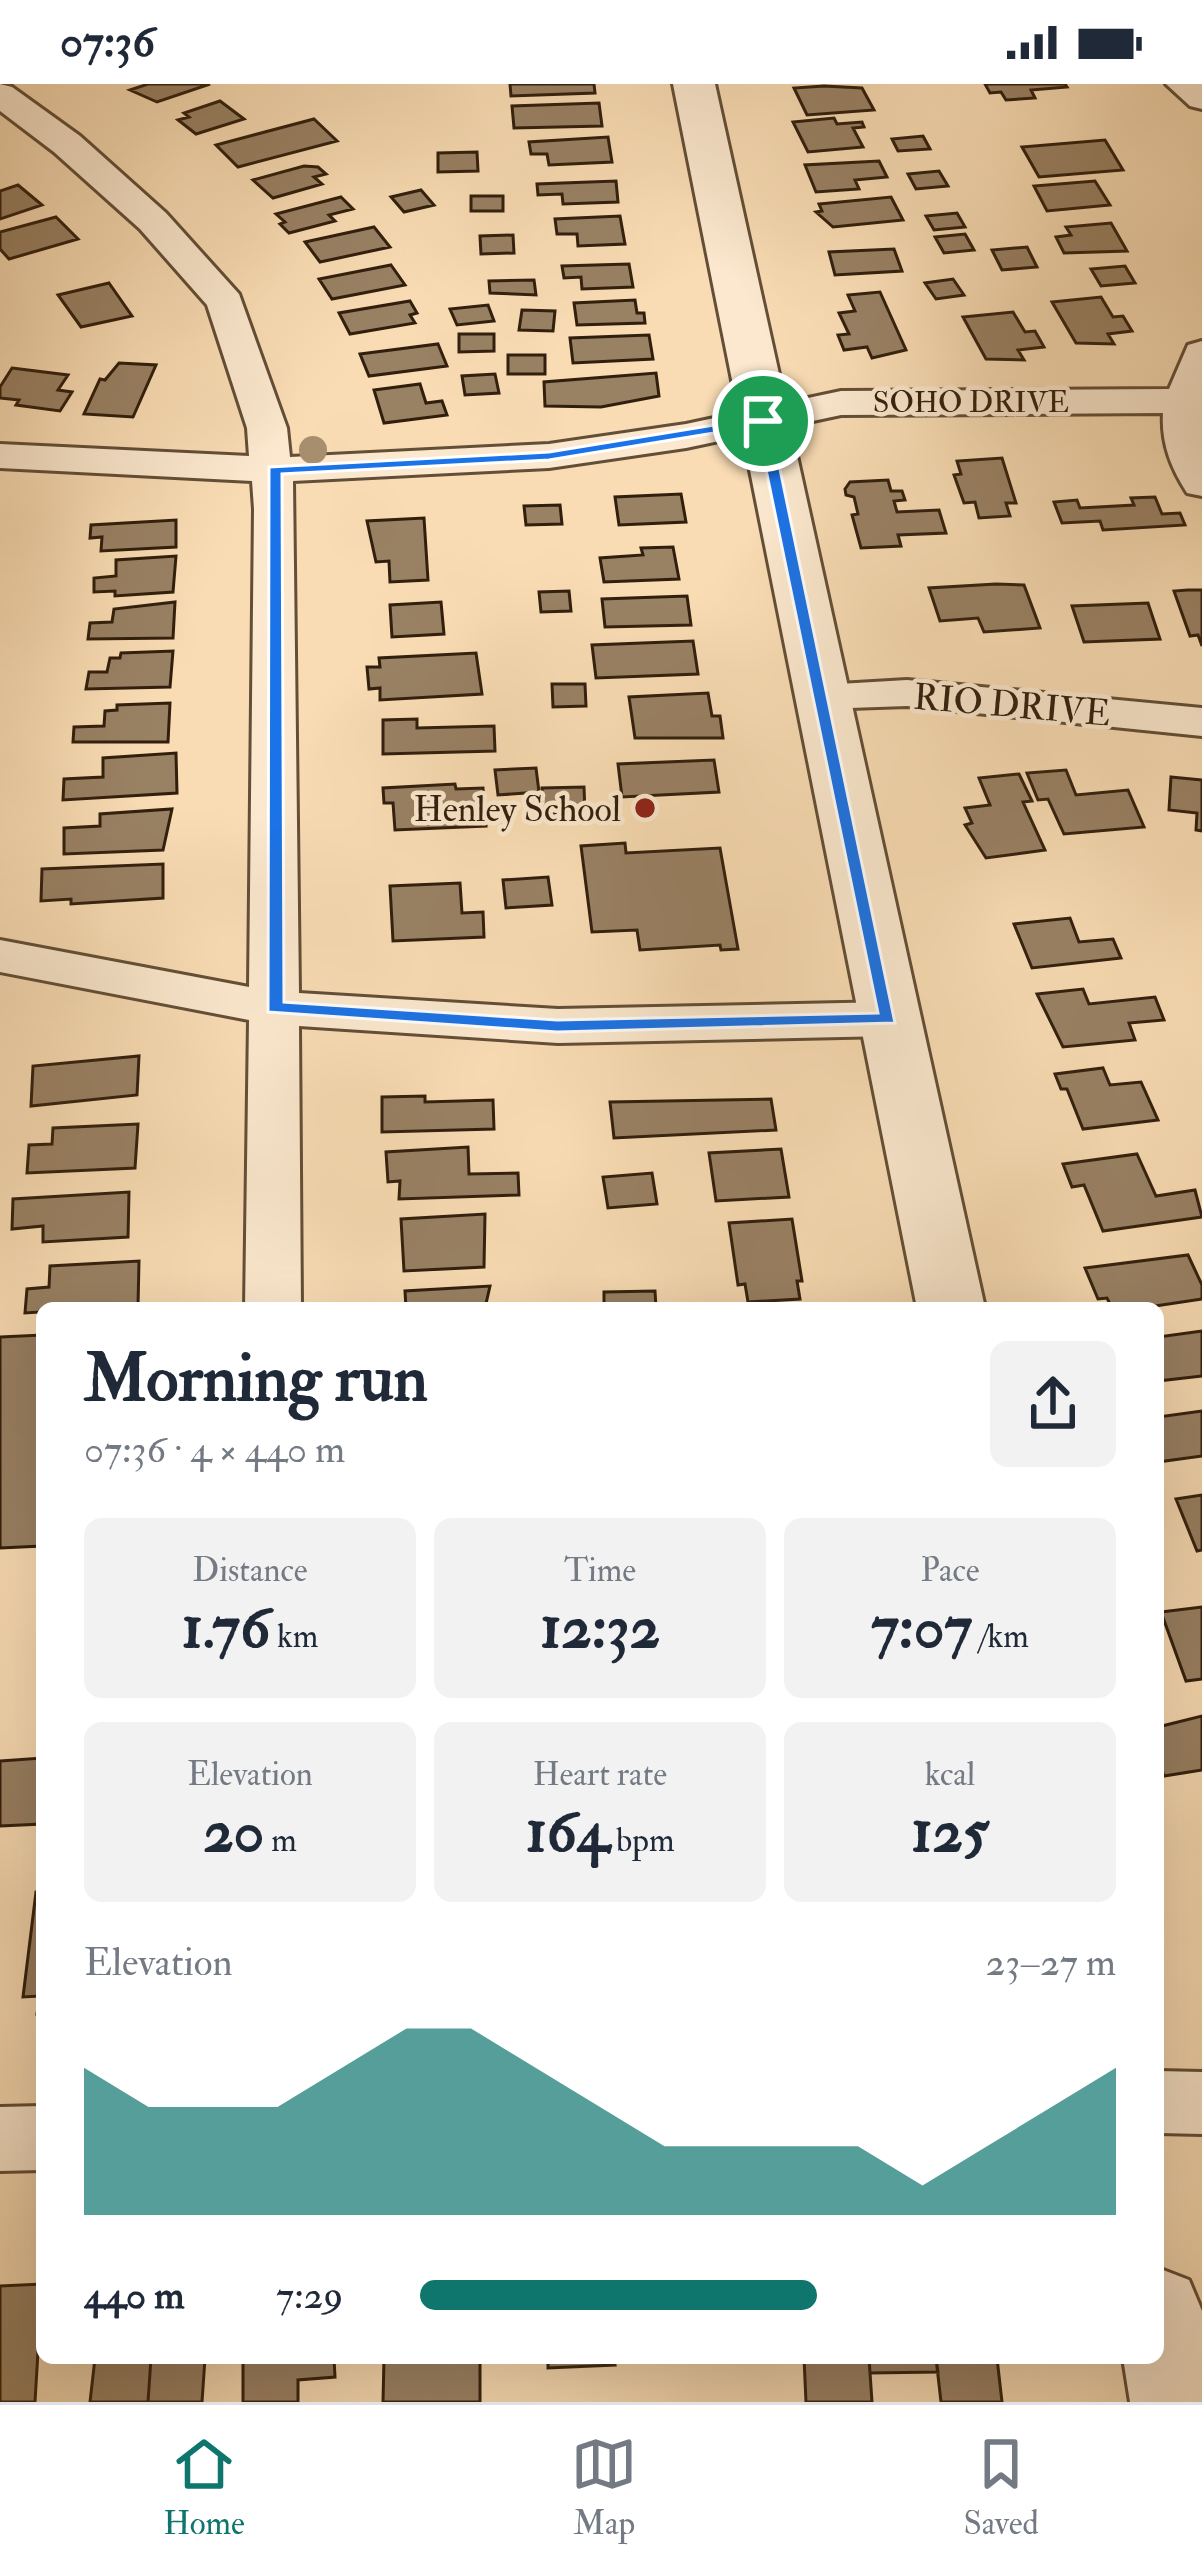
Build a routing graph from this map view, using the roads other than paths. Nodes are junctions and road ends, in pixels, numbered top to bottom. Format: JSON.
{"nodes":[{"id":1,"x":694,"y":84,"type":"edge"},
{"id":2,"x":1183,"y":84,"type":"edge"},
{"id":3,"x":0,"y":94,"type":"edge"},
{"id":4,"x":1202,"y":99,"type":"edge"},
{"id":5,"x":1202,"y":353,"type":"edge"},
{"id":6,"x":1182,"y":401,"type":"junction"},
{"id":7,"x":763,"y":421,"type":"junction"},
{"id":8,"x":0,"y":455,"type":"edge"},
{"id":9,"x":274,"y":470,"type":"junction"},
{"id":10,"x":1202,"y":484,"type":"edge"},
{"id":11,"x":821,"y":696,"type":"junction"},
{"id":12,"x":1202,"y":722,"type":"edge"},
{"id":13,"x":0,"y":956,"type":"edge"},
{"id":14,"x":274,"y":1007,"type":"junction"},
{"id":15,"x":889,"y":1019,"type":"junction"},
{"id":16,"x":273,"y":1302,"type":"edge"},
{"id":17,"x":949,"y":1302,"type":"edge"},
{"id":18,"x":1164,"y":2102,"type":"edge"},
{"id":19,"x":1202,"y":2103,"type":"edge"},
{"id":20,"x":36,"y":2138,"type":"edge"},
{"id":21,"x":0,"y":2139,"type":"edge"},
{"id":22,"x":1164,"y":2342,"type":"edge"},
{"id":23,"x":1175,"y":2402,"type":"edge"}],
"edges":[{"from":1,"to":7,"type":"street"},
{"from":2,"to":4,"type":"street"},
{"from":3,"to":9,"type":"street"},
{"from":5,"to":6,"type":"street"},
{"from":6,"to":7,"type":"street","name":"SOHO DRIVE"},
{"from":6,"to":10,"type":"street"},
{"from":7,"to":9,"type":"street","name":"SOHO DRIVE"},
{"from":7,"to":11,"type":"street"},
{"from":8,"to":9,"type":"street","name":"SOHO DRIVE"},
{"from":9,"to":14,"type":"street"},
{"from":11,"to":12,"type":"street","name":"RIO DRIVE"},
{"from":11,"to":15,"type":"street"},
{"from":13,"to":14,"type":"street"},
{"from":14,"to":15,"type":"street"},
{"from":14,"to":16,"type":"street"},
{"from":15,"to":17,"type":"street"},
{"from":18,"to":19,"type":"street"},
{"from":20,"to":21,"type":"street"},
{"from":22,"to":23,"type":"street"}]}
